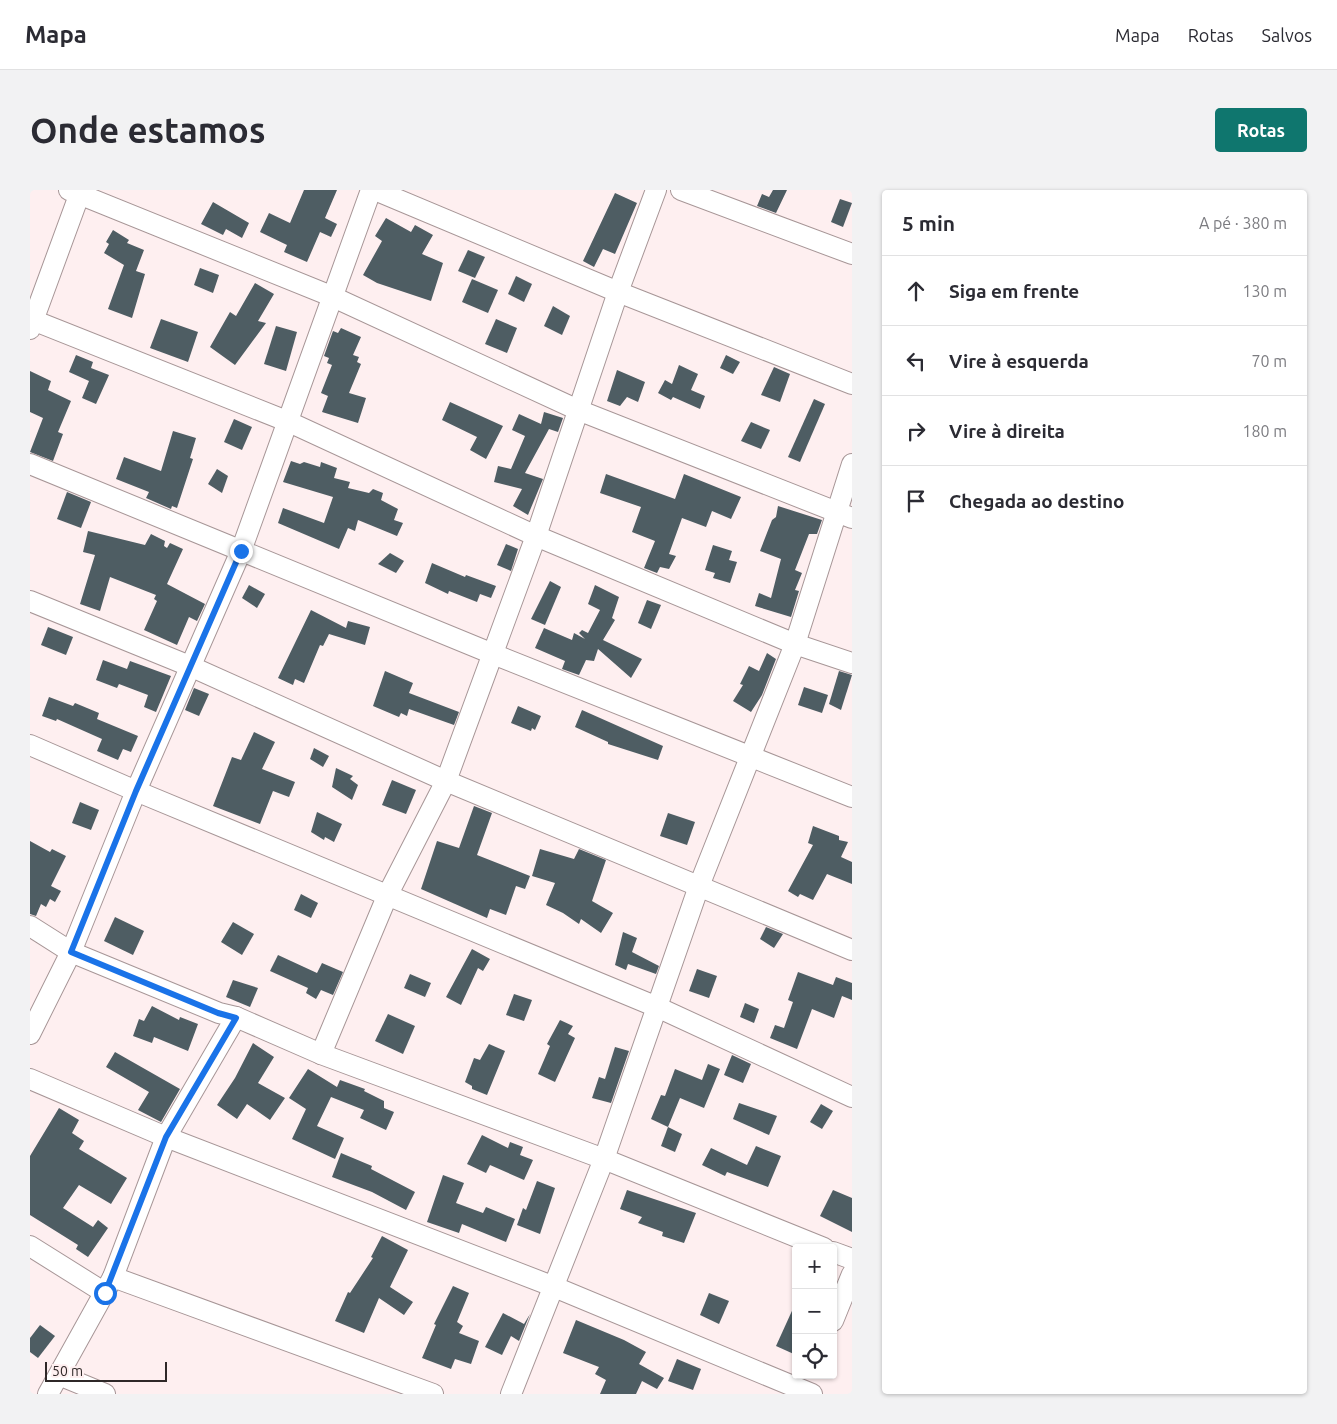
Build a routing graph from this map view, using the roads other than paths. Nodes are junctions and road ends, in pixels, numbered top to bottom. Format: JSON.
{"nodes":[{"id":1,"x":370,"y":190,"type":"edge"},
{"id":2,"x":375,"y":190,"type":"edge"},
{"id":3,"x":656,"y":190,"type":"edge"},
{"id":4,"x":680,"y":190,"type":"edge"},
{"id":5,"x":77,"y":191,"type":"edge"},
{"id":6,"x":852,"y":254,"type":"edge"},
{"id":7,"x":618,"y":292,"type":"junction"},
{"id":8,"x":331,"y":296,"type":"junction"},
{"id":9,"x":31,"y":323,"type":"edge"},
{"id":10,"x":852,"y":384,"type":"edge"},
{"id":11,"x":578,"y":410,"type":"junction"},
{"id":12,"x":289,"y":422,"type":"junction"},
{"id":13,"x":30,"y":464,"type":"edge"},
{"id":14,"x":852,"y":464,"type":"edge"},
{"id":15,"x":844,"y":516,"type":"edge"},
{"id":16,"x":536,"y":536,"type":"junction"},
{"id":17,"x":241,"y":551,"type":"junction"},
{"id":18,"x":30,"y":601,"type":"edge"},
{"id":19,"x":795,"y":644,"type":"junction"},
{"id":20,"x":493,"y":654,"type":"junction"},
{"id":21,"x":852,"y":663,"type":"edge"},
{"id":22,"x":192,"y":667,"type":"junction"},
{"id":23,"x":30,"y":745,"type":"edge"},
{"id":24,"x":750,"y":758,"type":"junction"},
{"id":25,"x":446,"y":781,"type":"junction"},
{"id":26,"x":136,"y":791,"type":"junction"},
{"id":27,"x":852,"y":797,"type":"edge"},
{"id":28,"x":700,"y":886,"type":"junction"},
{"id":29,"x":388,"y":894,"type":"junction"},
{"id":30,"x":30,"y":926,"type":"edge"},
{"id":31,"x":852,"y":950,"type":"edge"},
{"id":32,"x":71,"y":952,"type":"junction"},
{"id":33,"x":657,"y":1007,"type":"junction"},
{"id":34,"x":236,"y":1018,"type":"junction"},
{"id":35,"x":30,"y":1034,"type":"edge"},
{"id":36,"x":321,"y":1054,"type":"junction"},
{"id":37,"x":30,"y":1079,"type":"edge"},
{"id":38,"x":852,"y":1097,"type":"edge"},
{"id":39,"x":166,"y":1137,"type":"junction"},
{"id":40,"x":604,"y":1159,"type":"junction"},
{"id":41,"x":814,"y":1244,"type":"edge"},
{"id":42,"x":30,"y":1246,"type":"edge"},
{"id":43,"x":837,"y":1253,"type":"edge"},
{"id":44,"x":852,"y":1259,"type":"edge"},
{"id":45,"x":852,"y":1274,"type":"edge"},
{"id":46,"x":109,"y":1285,"type":"junction"},
{"id":47,"x":552,"y":1286,"type":"junction"},
{"id":48,"x":837,"y":1311,"type":"edge"},
{"id":49,"x":59,"y":1375,"type":"junction"},
{"id":50,"x":808,"y":1389,"type":"edge"},
{"id":51,"x":48,"y":1394,"type":"edge"},
{"id":52,"x":105,"y":1394,"type":"edge"},
{"id":53,"x":433,"y":1394,"type":"edge"},
{"id":54,"x":511,"y":1394,"type":"edge"}],
"edges":[{"from":1,"to":8,"type":"street"},
{"from":2,"to":7,"type":"street"},
{"from":3,"to":7,"type":"street"},
{"from":4,"to":6,"type":"street"},
{"from":5,"to":8,"type":"street"},
{"from":5,"to":9,"type":"street"},
{"from":7,"to":10,"type":"street"},
{"from":7,"to":11,"type":"street"},
{"from":8,"to":11,"type":"street"},
{"from":8,"to":12,"type":"street"},
{"from":9,"to":12,"type":"street"},
{"from":11,"to":15,"type":"street"},
{"from":11,"to":16,"type":"street"},
{"from":12,"to":16,"type":"street"},
{"from":12,"to":17,"type":"street"},
{"from":13,"to":17,"type":"street"},
{"from":14,"to":15,"type":"street"},
{"from":15,"to":19,"type":"street"},
{"from":16,"to":19,"type":"street"},
{"from":16,"to":20,"type":"street"},
{"from":17,"to":20,"type":"street"},
{"from":17,"to":22,"type":"street"},
{"from":18,"to":22,"type":"street"},
{"from":19,"to":21,"type":"street"},
{"from":19,"to":24,"type":"street"},
{"from":20,"to":24,"type":"street"},
{"from":20,"to":25,"type":"street"},
{"from":22,"to":25,"type":"street"},
{"from":22,"to":26,"type":"street"},
{"from":23,"to":26,"type":"street"},
{"from":24,"to":27,"type":"street"},
{"from":24,"to":28,"type":"street"},
{"from":25,"to":28,"type":"street"},
{"from":25,"to":29,"type":"street"},
{"from":26,"to":29,"type":"street"},
{"from":26,"to":32,"type":"street"},
{"from":28,"to":31,"type":"street"},
{"from":28,"to":33,"type":"street"},
{"from":29,"to":33,"type":"street"},
{"from":29,"to":36,"type":"street"},
{"from":30,"to":32,"type":"street"},
{"from":32,"to":34,"type":"street"},
{"from":32,"to":35,"type":"street"},
{"from":33,"to":38,"type":"street"},
{"from":33,"to":40,"type":"street"},
{"from":34,"to":36,"type":"street"},
{"from":34,"to":39,"type":"street"},
{"from":36,"to":40,"type":"street"},
{"from":37,"to":39,"type":"street"},
{"from":39,"to":46,"type":"street"},
{"from":39,"to":47,"type":"street"},
{"from":40,"to":41,"type":"street"},
{"from":40,"to":47,"type":"street"},
{"from":42,"to":46,"type":"street"},
{"from":43,"to":44,"type":"street"},
{"from":45,"to":48,"type":"street"},
{"from":46,"to":49,"type":"street"},
{"from":46,"to":53,"type":"street"},
{"from":47,"to":50,"type":"street"},
{"from":47,"to":54,"type":"street"},
{"from":49,"to":51,"type":"street"},
{"from":49,"to":52,"type":"street"}]}
